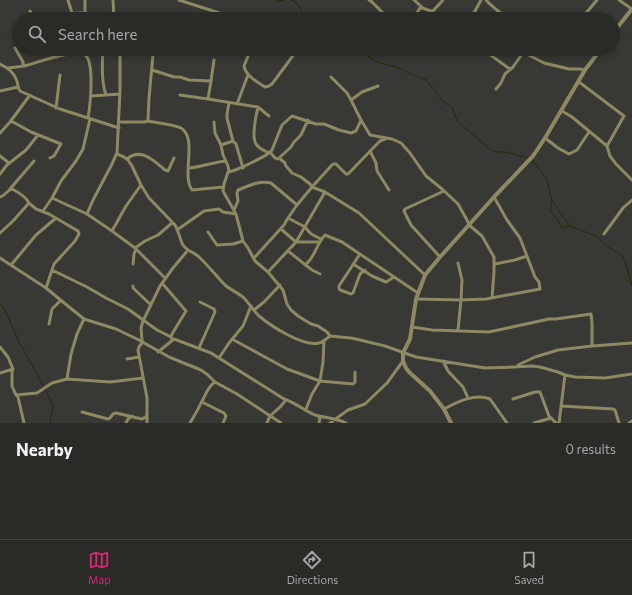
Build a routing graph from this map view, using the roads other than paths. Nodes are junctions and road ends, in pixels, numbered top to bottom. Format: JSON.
{"nodes":[{"id":1,"x":68,"y":0,"type":"edge"},
{"id":2,"x":85,"y":0,"type":"edge"},
{"id":3,"x":114,"y":0,"type":"edge"},
{"id":4,"x":179,"y":0,"type":"edge"},
{"id":5,"x":368,"y":0,"type":"edge"},
{"id":6,"x":414,"y":0,"type":"edge"},
{"id":7,"x":443,"y":0,"type":"edge"},
{"id":8,"x":481,"y":0,"type":"edge"},
{"id":9,"x":486,"y":0,"type":"edge"},
{"id":10,"x":597,"y":0,"type":"edge"},
{"id":11,"x":619,"y":0,"type":"edge"},
{"id":12,"x":423,"y":8,"type":"junction"},
{"id":13,"x":632,"y":9,"type":"edge"},
{"id":14,"x":432,"y":11,"type":"joint"},
{"id":15,"x":72,"y":12,"type":"edge"},
{"id":16,"x":83,"y":12,"type":"edge"},
{"id":17,"x":114,"y":12,"type":"edge"},
{"id":18,"x":216,"y":12,"type":"edge"},
{"id":19,"x":381,"y":12,"type":"edge"},
{"id":20,"x":418,"y":12,"type":"edge"},
{"id":21,"x":474,"y":12,"type":"edge"},
{"id":22,"x":500,"y":12,"type":"edge"},
{"id":23,"x":587,"y":12,"type":"edge"},
{"id":24,"x":620,"y":24,"type":"edge"},
{"id":25,"x":20,"y":56,"type":"edge"},
{"id":26,"x":57,"y":56,"type":"edge"},
{"id":27,"x":86,"y":56,"type":"edge"},
{"id":28,"x":102,"y":56,"type":"edge"},
{"id":29,"x":120,"y":56,"type":"edge"},
{"id":30,"x":153,"y":56,"type":"edge"},
{"id":31,"x":248,"y":56,"type":"edge"},
{"id":32,"x":293,"y":56,"type":"edge"},
{"id":33,"x":492,"y":56,"type":"edge"},
{"id":34,"x":520,"y":56,"type":"edge"},
{"id":35,"x":531,"y":56,"type":"edge"},
{"id":36,"x":596,"y":56,"type":"edge"},
{"id":37,"x":214,"y":60,"type":"dead end"},
{"id":38,"x":0,"y":64,"type":"edge"},
{"id":39,"x":23,"y":66,"type":"junction"},
{"id":40,"x":7,"y":68,"type":"junction"},
{"id":41,"x":510,"y":69,"type":"junction"},
{"id":42,"x":152,"y":70,"type":"junction"},
{"id":43,"x":585,"y":70,"type":"junction"},
{"id":44,"x":60,"y":75,"type":"dead end"},
{"id":45,"x":248,"y":75,"type":"junction"},
{"id":46,"x":331,"y":77,"type":"dead end"},
{"id":47,"x":210,"y":81,"type":"junction"},
{"id":48,"x":579,"y":82,"type":"junction"},
{"id":49,"x":378,"y":86,"type":"dead end"},
{"id":50,"x":18,"y":87,"type":"junction"},
{"id":51,"x":496,"y":90,"type":"dead end"},
{"id":52,"x":0,"y":91,"type":"edge"},
{"id":53,"x":120,"y":94,"type":"junction"},
{"id":54,"x":30,"y":95,"type":"junction"},
{"id":55,"x":106,"y":95,"type":"junction"},
{"id":56,"x":180,"y":95,"type":"dead end"},
{"id":57,"x":91,"y":96,"type":"junction"},
{"id":58,"x":208,"y":99,"type":"junction"},
{"id":59,"x":351,"y":100,"type":"junction"},
{"id":60,"x":229,"y":103,"type":"junction"},
{"id":61,"x":237,"y":104,"type":"junction"},
{"id":62,"x":56,"y":108,"type":"junction"},
{"id":63,"x":258,"y":108,"type":"junction"},
{"id":64,"x":562,"y":111,"type":"junction"},
{"id":65,"x":269,"y":116,"type":"dead end"},
{"id":66,"x":89,"y":119,"type":"junction"},
{"id":67,"x":308,"y":120,"type":"junction"},
{"id":68,"x":361,"y":120,"type":"junction"},
{"id":69,"x":147,"y":121,"type":"junction"},
{"id":70,"x":10,"y":122,"type":"junction"},
{"id":71,"x":119,"y":122,"type":"junction"},
{"id":72,"x":214,"y":122,"type":"dead end"},
{"id":73,"x":119,"y":128,"type":"junction"},
{"id":74,"x":589,"y":132,"type":"junction"},
{"id":75,"x":0,"y":133,"type":"edge"},
{"id":76,"x":38,"y":135,"type":"junction"},
{"id":77,"x":387,"y":138,"type":"junction"},
{"id":78,"x":545,"y":138,"type":"junction"},
{"id":79,"x":233,"y":141,"type":"junction"},
{"id":80,"x":221,"y":145,"type":"junction"},
{"id":81,"x":607,"y":146,"type":"junction"},
{"id":82,"x":370,"y":151,"type":"junction"},
{"id":83,"x":270,"y":153,"type":"junction"},
{"id":84,"x":117,"y":154,"type":"junction"},
{"id":85,"x":0,"y":156,"type":"edge"},
{"id":86,"x":50,"y":158,"type":"dead end"},
{"id":87,"x":174,"y":158,"type":"dead end"},
{"id":88,"x":279,"y":158,"type":"junction"},
{"id":89,"x":127,"y":159,"type":"junction"},
{"id":90,"x":34,"y":161,"type":"dead end"},
{"id":91,"x":226,"y":161,"type":"junction"},
{"id":92,"x":9,"y":164,"type":"junction"},
{"id":93,"x":189,"y":168,"type":"junction"},
{"id":94,"x":243,"y":168,"type":"junction"},
{"id":95,"x":229,"y":172,"type":"junction"},
{"id":96,"x":0,"y":174,"type":"edge"},
{"id":97,"x":632,"y":180,"type":"edge"},
{"id":98,"x":141,"y":185,"type":"junction"},
{"id":99,"x":223,"y":187,"type":"junction"},
{"id":100,"x":312,"y":187,"type":"junction"},
{"id":101,"x":10,"y":189,"type":"junction"},
{"id":102,"x":389,"y":190,"type":"dead end"},
{"id":103,"x":444,"y":190,"type":"junction"},
{"id":104,"x":325,"y":192,"type":"junction"},
{"id":105,"x":0,"y":197,"type":"edge"},
{"id":106,"x":494,"y":197,"type":"junction"},
{"id":107,"x":52,"y":198,"type":"junction"},
{"id":108,"x":632,"y":200,"type":"edge"},
{"id":109,"x":29,"y":203,"type":"junction"},
{"id":110,"x":297,"y":205,"type":"junction"},
{"id":111,"x":234,"y":210,"type":"junction"},
{"id":112,"x":42,"y":211,"type":"junction"},
{"id":113,"x":87,"y":214,"type":"junction"},
{"id":114,"x":236,"y":214,"type":"junction"},
{"id":115,"x":56,"y":218,"type":"junction"},
{"id":116,"x":288,"y":218,"type":"junction"},
{"id":117,"x":172,"y":222,"type":"junction"},
{"id":118,"x":469,"y":225,"type":"junction"},
{"id":119,"x":305,"y":227,"type":"junction"},
{"id":120,"x":177,"y":230,"type":"junction"},
{"id":121,"x":281,"y":230,"type":"junction"},
{"id":122,"x":112,"y":231,"type":"junction"},
{"id":123,"x":208,"y":232,"type":"dead end"},
{"id":124,"x":0,"y":233,"type":"edge"},
{"id":125,"x":604,"y":234,"type":"dead end"},
{"id":126,"x":320,"y":240,"type":"junction"},
{"id":127,"x":242,"y":241,"type":"junction"},
{"id":128,"x":296,"y":242,"type":"junction"},
{"id":129,"x":135,"y":249,"type":"junction"},
{"id":130,"x":188,"y":250,"type":"junction"},
{"id":131,"x":288,"y":251,"type":"junction"},
{"id":132,"x":360,"y":254,"type":"junction"},
{"id":133,"x":527,"y":256,"type":"junction"},
{"id":134,"x":440,"y":257,"type":"junction"},
{"id":135,"x":0,"y":258,"type":"edge"},
{"id":136,"x":254,"y":258,"type":"junction"},
{"id":137,"x":458,"y":263,"type":"dead end"},
{"id":138,"x":133,"y":264,"type":"dead end"},
{"id":139,"x":353,"y":264,"type":"junction"},
{"id":140,"x":495,"y":264,"type":"junction"},
{"id":141,"x":11,"y":265,"type":"junction"},
{"id":142,"x":305,"y":265,"type":"junction"},
{"id":143,"x":52,"y":270,"type":"junction"},
{"id":144,"x":365,"y":270,"type":"junction"},
{"id":145,"x":268,"y":272,"type":"junction"},
{"id":146,"x":320,"y":274,"type":"dead end"},
{"id":147,"x":425,"y":276,"type":"junction"},
{"id":148,"x":394,"y":277,"type":"junction"},
{"id":149,"x":166,"y":278,"type":"junction"},
{"id":150,"x":162,"y":283,"type":"junction"},
{"id":151,"x":280,"y":285,"type":"junction"},
{"id":152,"x":133,"y":286,"type":"dead end"},
{"id":153,"x":46,"y":288,"type":"junction"},
{"id":154,"x":418,"y":293,"type":"junction"},
{"id":155,"x":416,"y":298,"type":"junction"},
{"id":156,"x":492,"y":298,"type":"junction"},
{"id":157,"x":61,"y":300,"type":"junction"},
{"id":158,"x":461,"y":300,"type":"junction"},
{"id":159,"x":200,"y":302,"type":"dead end"},
{"id":160,"x":151,"y":305,"type":"junction"},
{"id":161,"x":251,"y":306,"type":"junction"},
{"id":162,"x":254,"y":310,"type":"junction"},
{"id":163,"x":84,"y":319,"type":"junction"},
{"id":164,"x":144,"y":319,"type":"junction"},
{"id":165,"x":49,"y":324,"type":"dead end"},
{"id":166,"x":412,"y":327,"type":"junction"},
{"id":167,"x":458,"y":330,"type":"junction"},
{"id":168,"x":330,"y":336,"type":"junction"},
{"id":169,"x":172,"y":338,"type":"junction"},
{"id":170,"x":232,"y":339,"type":"junction"},
{"id":171,"x":324,"y":341,"type":"junction"},
{"id":172,"x":142,"y":342,"type":"junction"},
{"id":173,"x":632,"y":343,"type":"edge"},
{"id":174,"x":592,"y":346,"type":"junction"},
{"id":175,"x":0,"y":347,"type":"edge"},
{"id":176,"x":199,"y":348,"type":"junction"},
{"id":177,"x":158,"y":352,"type":"junction"},
{"id":178,"x":403,"y":353,"type":"junction"},
{"id":179,"x":139,"y":357,"type":"junction"},
{"id":180,"x":219,"y":358,"type":"junction"},
{"id":181,"x":127,"y":359,"type":"dead end"},
{"id":182,"x":403,"y":361,"type":"junction"},
{"id":183,"x":443,"y":361,"type":"junction"},
{"id":184,"x":514,"y":367,"type":"junction"},
{"id":185,"x":13,"y":369,"type":"junction"},
{"id":186,"x":355,"y":372,"type":"dead end"},
{"id":187,"x":0,"y":373,"type":"edge"},
{"id":188,"x":632,"y":374,"type":"edge"},
{"id":189,"x":565,"y":375,"type":"junction"},
{"id":190,"x":143,"y":378,"type":"junction"},
{"id":191,"x":67,"y":379,"type":"junction"},
{"id":192,"x":320,"y":381,"type":"junction"},
{"id":193,"x":215,"y":382,"type":"junction"},
{"id":194,"x":16,"y":395,"type":"junction"},
{"id":195,"x":468,"y":398,"type":"junction"},
{"id":196,"x":513,"y":399,"type":"dead end"},
{"id":197,"x":286,"y":400,"type":"junction"},
{"id":198,"x":202,"y":402,"type":"junction"},
{"id":199,"x":561,"y":406,"type":"junction"},
{"id":200,"x":444,"y":409,"type":"junction"},
{"id":201,"x":306,"y":410,"type":"junction"},
{"id":202,"x":82,"y":412,"type":"dead end"},
{"id":203,"x":132,"y":416,"type":"junction"},
{"id":204,"x":147,"y":416,"type":"junction"},
{"id":205,"x":270,"y":416,"type":"junction"},
{"id":206,"x":318,"y":416,"type":"junction"},
{"id":207,"x":550,"y":418,"type":"junction"},
{"id":208,"x":334,"y":419,"type":"junction"},
{"id":209,"x":632,"y":421,"type":"edge"},
{"id":210,"x":24,"y":423,"type":"edge"},
{"id":211,"x":126,"y":423,"type":"edge"},
{"id":212,"x":147,"y":423,"type":"edge"},
{"id":213,"x":190,"y":423,"type":"edge"},
{"id":214,"x":223,"y":423,"type":"edge"},
{"id":215,"x":267,"y":423,"type":"edge"},
{"id":216,"x":281,"y":423,"type":"edge"},
{"id":217,"x":319,"y":423,"type":"edge"},
{"id":218,"x":330,"y":423,"type":"edge"},
{"id":219,"x":346,"y":423,"type":"edge"},
{"id":220,"x":452,"y":423,"type":"edge"},
{"id":221,"x":507,"y":423,"type":"edge"},
{"id":222,"x":534,"y":423,"type":"edge"},
{"id":223,"x":558,"y":423,"type":"edge"},
{"id":224,"x":619,"y":423,"type":"edge"},
{"id":225,"x":629,"y":423,"type":"edge"}],
"edges":[{"from":1,"to":15,"type":"street"},
{"from":2,"to":16,"type":"street"},
{"from":3,"to":17,"type":"street"},
{"from":4,"to":18,"type":"street"},
{"from":5,"to":19,"type":"street"},
{"from":6,"to":12,"type":"street"},
{"from":7,"to":14,"type":"street"},
{"from":8,"to":21,"type":"street"},
{"from":9,"to":22,"type":"street"},
{"from":10,"to":23,"type":"street"},
{"from":11,"to":13,"type":"street"},
{"from":12,"to":14,"type":"street"},
{"from":12,"to":20,"type":"street"},
{"from":13,"to":24,"type":"street"},
{"from":25,"to":39,"type":"street"},
{"from":26,"to":39,"type":"street"},
{"from":27,"to":57,"type":"street"},
{"from":28,"to":55,"type":"street"},
{"from":29,"to":53,"type":"street"},
{"from":30,"to":42,"type":"street"},
{"from":31,"to":45,"type":"street"},
{"from":32,"to":45,"type":"street"},
{"from":33,"to":41,"type":"street"},
{"from":34,"to":41,"type":"street"},
{"from":35,"to":43,"type":"street"},
{"from":36,"to":43,"type":"street"},
{"from":37,"to":47,"type":"street"},
{"from":38,"to":40,"type":"street"},
{"from":39,"to":40,"type":"street"},
{"from":40,"to":50,"type":"street"},
{"from":41,"to":51,"type":"street"},
{"from":42,"to":47,"type":"street"},
{"from":42,"to":69,"type":"street"},
{"from":43,"to":48,"type":"street"},
{"from":44,"to":62,"type":"street"},
{"from":45,"to":61,"type":"street"},
{"from":46,"to":59,"type":"street"},
{"from":47,"to":58,"type":"street"},
{"from":48,"to":64,"type":"street"},
{"from":48,"to":81,"type":"street"},
{"from":49,"to":59,"type":"street"},
{"from":50,"to":52,"type":"street"},
{"from":50,"to":54,"type":"street"},
{"from":53,"to":55,"type":"street"},
{"from":53,"to":71,"type":"street"},
{"from":54,"to":62,"type":"street"},
{"from":54,"to":70,"type":"street"},
{"from":55,"to":57,"type":"street"},
{"from":56,"to":58,"type":"street"},
{"from":57,"to":66,"type":"street"},
{"from":58,"to":60,"type":"street"},
{"from":59,"to":68,"type":"street"},
{"from":60,"to":61,"type":"street"},
{"from":60,"to":79,"type":"street"},
{"from":61,"to":63,"type":"street"},
{"from":62,"to":66,"type":"street"},
{"from":63,"to":65,"type":"street"},
{"from":63,"to":83,"type":"street"},
{"from":64,"to":74,"type":"street"},
{"from":64,"to":78,"type":"street"},
{"from":66,"to":73,"type":"street"},
{"from":66,"to":107,"type":"street"},
{"from":67,"to":68,"type":"street"},
{"from":67,"to":83,"type":"street"},
{"from":67,"to":88,"type":"street"},
{"from":68,"to":77,"type":"street"},
{"from":69,"to":71,"type":"street"},
{"from":69,"to":93,"type":"street"},
{"from":70,"to":75,"type":"street"},
{"from":70,"to":76,"type":"street"},
{"from":71,"to":73,"type":"street"},
{"from":72,"to":80,"type":"street"},
{"from":73,"to":84,"type":"street"},
{"from":74,"to":78,"type":"street"},
{"from":74,"to":81,"type":"street"},
{"from":76,"to":86,"type":"street"},
{"from":76,"to":92,"type":"street"},
{"from":77,"to":82,"type":"street"},
{"from":77,"to":103,"type":"street"},
{"from":78,"to":106,"type":"street"},
{"from":79,"to":80,"type":"street"},
{"from":79,"to":94,"type":"street"},
{"from":80,"to":91,"type":"street"},
{"from":81,"to":97,"type":"street"},
{"from":82,"to":100,"type":"street"},
{"from":82,"to":102,"type":"street"},
{"from":83,"to":88,"type":"street"},
{"from":83,"to":94,"type":"street"},
{"from":84,"to":89,"type":"street"},
{"from":84,"to":113,"type":"street"},
{"from":85,"to":92,"type":"street"},
{"from":87,"to":89,"type":"street"},
{"from":88,"to":100,"type":"street"},
{"from":89,"to":98,"type":"street"},
{"from":90,"to":101,"type":"street"},
{"from":91,"to":93,"type":"street"},
{"from":91,"to":95,"type":"street"},
{"from":92,"to":96,"type":"street"},
{"from":93,"to":99,"type":"street"},
{"from":94,"to":95,"type":"street"},
{"from":95,"to":99,"type":"street"},
{"from":98,"to":117,"type":"street"},
{"from":98,"to":122,"type":"street"},
{"from":99,"to":111,"type":"street"},
{"from":100,"to":104,"type":"street"},
{"from":100,"to":110,"type":"street"},
{"from":101,"to":105,"type":"street"},
{"from":101,"to":109,"type":"street"},
{"from":103,"to":118,"type":"street"},
{"from":103,"to":134,"type":"street"},
{"from":104,"to":119,"type":"street"},
{"from":104,"to":147,"type":"street"},
{"from":106,"to":118,"type":"street"},
{"from":106,"to":133,"type":"street"},
{"from":107,"to":112,"type":"street"},
{"from":107,"to":113,"type":"street"},
{"from":108,"to":125,"type":"street"},
{"from":109,"to":112,"type":"street"},
{"from":109,"to":124,"type":"street"},
{"from":110,"to":111,"type":"street"},
{"from":110,"to":116,"type":"street"},
{"from":111,"to":114,"type":"street"},
{"from":112,"to":115,"type":"street"},
{"from":113,"to":122,"type":"street"},
{"from":114,"to":120,"type":"street"},
{"from":114,"to":127,"type":"street"},
{"from":115,"to":141,"type":"street"},
{"from":115,"to":143,"type":"street"},
{"from":116,"to":119,"type":"street"},
{"from":116,"to":121,"type":"street"},
{"from":117,"to":120,"type":"street"},
{"from":117,"to":129,"type":"street"},
{"from":118,"to":134,"type":"street"},
{"from":118,"to":140,"type":"street"},
{"from":119,"to":126,"type":"street"},
{"from":119,"to":128,"type":"street"},
{"from":120,"to":130,"type":"street"},
{"from":121,"to":128,"type":"street"},
{"from":121,"to":136,"type":"street"},
{"from":122,"to":129,"type":"street"},
{"from":123,"to":127,"type":"street"},
{"from":126,"to":128,"type":"street"},
{"from":126,"to":132,"type":"street"},
{"from":126,"to":142,"type":"street"},
{"from":127,"to":136,"type":"street"},
{"from":128,"to":131,"type":"street"},
{"from":129,"to":138,"type":"street"},
{"from":129,"to":149,"type":"street"},
{"from":130,"to":149,"type":"street"},
{"from":130,"to":161,"type":"street"},
{"from":131,"to":142,"type":"street"},
{"from":131,"to":145,"type":"street"},
{"from":132,"to":139,"type":"street"},
{"from":132,"to":148,"type":"street"},
{"from":133,"to":140,"type":"street"},
{"from":133,"to":156,"type":"street"},
{"from":134,"to":147,"type":"street"},
{"from":135,"to":141,"type":"street"},
{"from":136,"to":145,"type":"street"},
{"from":137,"to":158,"type":"street"},
{"from":139,"to":144,"type":"street"},
{"from":139,"to":144,"type":"street"},
{"from":140,"to":156,"type":"street"},
{"from":141,"to":153,"type":"street"},
{"from":142,"to":146,"type":"street"},
{"from":143,"to":153,"type":"street"},
{"from":143,"to":164,"type":"street"},
{"from":144,"to":148,"type":"street"},
{"from":145,"to":151,"type":"street"},
{"from":147,"to":154,"type":"street"},
{"from":148,"to":154,"type":"street"},
{"from":149,"to":150,"type":"street"},
{"from":150,"to":160,"type":"street"},
{"from":150,"to":169,"type":"street"},
{"from":151,"to":162,"type":"street"},
{"from":151,"to":168,"type":"street"},
{"from":152,"to":160,"type":"street"},
{"from":153,"to":157,"type":"street"},
{"from":154,"to":155,"type":"street"},
{"from":155,"to":158,"type":"street"},
{"from":155,"to":166,"type":"street"},
{"from":156,"to":158,"type":"street"},
{"from":157,"to":163,"type":"street"},
{"from":157,"to":165,"type":"street"},
{"from":158,"to":167,"type":"street"},
{"from":159,"to":176,"type":"street"},
{"from":160,"to":164,"type":"street"},
{"from":161,"to":162,"type":"street"},
{"from":161,"to":170,"type":"street"},
{"from":162,"to":171,"type":"street"},
{"from":163,"to":172,"type":"street"},
{"from":163,"to":191,"type":"street"},
{"from":164,"to":169,"type":"street"},
{"from":164,"to":172,"type":"street"},
{"from":166,"to":167,"type":"street"},
{"from":166,"to":178,"type":"street"},
{"from":167,"to":174,"type":"street"},
{"from":168,"to":171,"type":"street"},
{"from":168,"to":178,"type":"street"},
{"from":169,"to":176,"type":"street"},
{"from":169,"to":177,"type":"street"},
{"from":170,"to":180,"type":"street"},
{"from":170,"to":192,"type":"street"},
{"from":171,"to":192,"type":"street"},
{"from":172,"to":177,"type":"street"},
{"from":172,"to":179,"type":"street"},
{"from":173,"to":174,"type":"street"},
{"from":174,"to":184,"type":"street"},
{"from":175,"to":185,"type":"street"},
{"from":176,"to":180,"type":"street"},
{"from":177,"to":193,"type":"street"},
{"from":178,"to":182,"type":"street"},
{"from":178,"to":183,"type":"street"},
{"from":179,"to":181,"type":"street"},
{"from":179,"to":190,"type":"street"},
{"from":180,"to":197,"type":"street"},
{"from":182,"to":200,"type":"street"},
{"from":182,"to":208,"type":"street"},
{"from":183,"to":184,"type":"street"},
{"from":183,"to":195,"type":"street"},
{"from":184,"to":189,"type":"street"},
{"from":185,"to":187,"type":"street"},
{"from":185,"to":194,"type":"street"},
{"from":186,"to":192,"type":"street"},
{"from":188,"to":189,"type":"street"},
{"from":189,"to":199,"type":"street"},
{"from":190,"to":191,"type":"street"},
{"from":190,"to":204,"type":"street"},
{"from":191,"to":194,"type":"street"},
{"from":192,"to":201,"type":"street"},
{"from":193,"to":198,"type":"street"},
{"from":193,"to":205,"type":"street"},
{"from":194,"to":210,"type":"street"},
{"from":195,"to":200,"type":"street"},
{"from":195,"to":221,"type":"street"},
{"from":196,"to":207,"type":"street"},
{"from":197,"to":201,"type":"street"},
{"from":197,"to":205,"type":"street"},
{"from":198,"to":213,"type":"street"},
{"from":198,"to":214,"type":"street"},
{"from":199,"to":223,"type":"street"},
{"from":199,"to":224,"type":"street"},
{"from":200,"to":220,"type":"street"},
{"from":201,"to":206,"type":"street"},
{"from":202,"to":203,"type":"street"},
{"from":203,"to":204,"type":"street"},
{"from":203,"to":211,"type":"street"},
{"from":204,"to":212,"type":"street"},
{"from":205,"to":215,"type":"street"},
{"from":205,"to":216,"type":"street"},
{"from":206,"to":208,"type":"street"},
{"from":206,"to":217,"type":"street"},
{"from":207,"to":222,"type":"street"},
{"from":207,"to":223,"type":"street"},
{"from":208,"to":218,"type":"street"},
{"from":208,"to":219,"type":"street"},
{"from":209,"to":225,"type":"street"}]}
